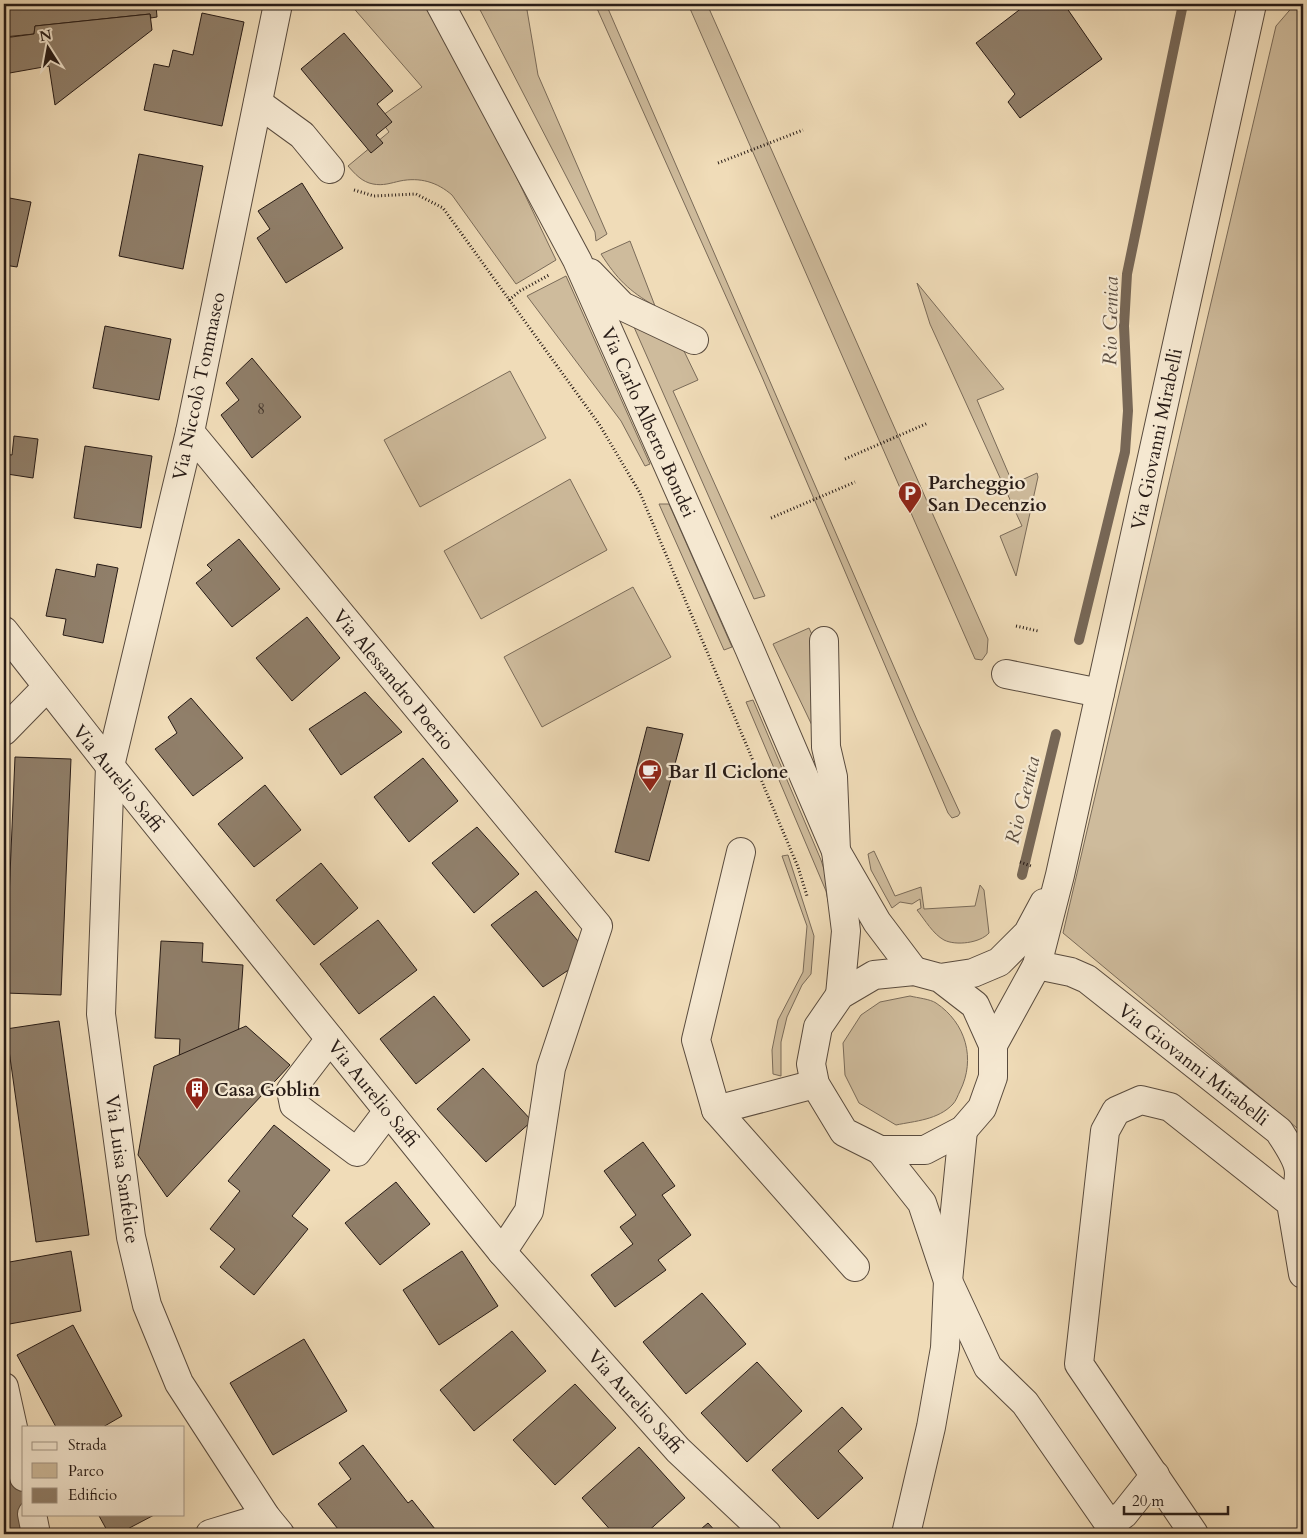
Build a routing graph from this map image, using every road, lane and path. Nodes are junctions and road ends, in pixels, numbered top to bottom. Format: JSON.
{"nodes":[{"id":1,"x":278,"y":4,"type":"edge"},
{"id":2,"x":440,"y":4,"type":"edge"},
{"id":3,"x":1264,"y":4,"type":"edge"},
{"id":4,"x":1249,"y":16,"type":"edge"},
{"id":5,"x":258,"y":103,"type":"junction"},
{"id":6,"x":803,"y":130,"type":"dead end"},
{"id":7,"x":718,"y":163,"type":"dead end"},
{"id":8,"x":330,"y":169,"type":"joint"},
{"id":9,"x":567,"y":265,"type":"junction"},
{"id":10,"x":509,"y":300,"type":"junction"},
{"id":11,"x":694,"y":340,"type":"dead end"},
{"id":12,"x":928,"y":423,"type":"dead end"},
{"id":13,"x":190,"y":432,"type":"junction"},
{"id":14,"x":845,"y":459,"type":"dead end"},
{"id":15,"x":855,"y":482,"type":"dead end"},
{"id":16,"x":771,"y":518,"type":"dead end"},
{"id":17,"x":1016,"y":626,"type":"dead end"},
{"id":18,"x":4,"y":631,"type":"edge"},
{"id":19,"x":1038,"y":631,"type":"dead end"},
{"id":20,"x":824,"y":641,"type":"dead end"},
{"id":21,"x":1006,"y":674,"type":"dead end"},
{"id":22,"x":47,"y":687,"type":"junction"},
{"id":23,"x":1100,"y":693,"type":"junction"},
{"id":24,"x":4,"y":731,"type":"edge"},
{"id":25,"x":110,"y":766,"type":"junction"},
{"id":26,"x":836,"y":851,"type":"junction"},
{"id":27,"x":741,"y":852,"type":"dead end"},
{"id":28,"x":1020,"y":862,"type":"dead end"},
{"id":29,"x":1028,"y":864,"type":"dead end"},
{"id":30,"x":1060,"y":875,"type":"junction"},
{"id":31,"x":810,"y":904,"type":"dead end"},
{"id":32,"x":1037,"y":965,"type":"junction"},
{"id":33,"x":914,"y":971,"type":"junction"},
{"id":34,"x":940,"y":978,"type":"junction"},
{"id":35,"x":840,"y":996,"type":"junction"},
{"id":36,"x":330,"y":1039,"type":"junction"},
{"id":37,"x":993,"y":1044,"type":"junction"},
{"id":38,"x":815,"y":1084,"type":"junction"},
{"id":39,"x":716,"y":1110,"type":"junction"},
{"id":40,"x":388,"y":1111,"type":"junction"},
{"id":41,"x":963,"y":1130,"type":"junction"},
{"id":42,"x":880,"y":1150,"type":"junction"},
{"id":43,"x":1291,"y":1203,"type":"junction"},
{"id":44,"x":502,"y":1252,"type":"junction"},
{"id":45,"x":855,"y":1267,"type":"dead end"},
{"id":46,"x":1303,"y":1274,"type":"edge"},
{"id":47,"x":948,"y":1281,"type":"junction"},
{"id":48,"x":4,"y":1387,"type":"edge"},
{"id":49,"x":22,"y":1468,"type":"edge"},
{"id":50,"x":1155,"y":1476,"type":"junction"},
{"id":51,"x":32,"y":1516,"type":"edge"},
{"id":52,"x":273,"y":1526,"type":"edge"},
{"id":53,"x":1112,"y":1529,"type":"edge"},
{"id":54,"x":36,"y":1534,"type":"edge"},
{"id":55,"x":210,"y":1534,"type":"edge"},
{"id":56,"x":767,"y":1534,"type":"edge"},
{"id":57,"x":906,"y":1534,"type":"edge"},
{"id":58,"x":1194,"y":1534,"type":"edge"}],
"edges":[{"from":1,"to":5,"type":"street","name":"Via Niccolò Tommaseo"},
{"from":2,"to":9,"type":"street","name":"Via Carlo Alberto Bondei"},
{"from":3,"to":4,"type":"street"},
{"from":4,"to":23,"type":"street","name":"Via Giovanni Mirabelli"},
{"from":5,"to":8,"type":"street"},
{"from":5,"to":13,"type":"street","name":"Via Niccolò Tommaseo"},
{"from":6,"to":7,"type":"path"},
{"from":8,"to":10,"type":"path"},
{"from":9,"to":10,"type":"path"},
{"from":9,"to":11,"type":"street"},
{"from":9,"to":26,"type":"street","name":"Via Carlo Alberto Bondei"},
{"from":10,"to":31,"type":"path"},
{"from":12,"to":14,"type":"path"},
{"from":13,"to":25,"type":"street","name":"Via Niccolò Tommaseo"},
{"from":13,"to":44,"type":"street","name":"Via Alessandro Poerio"},
{"from":15,"to":16,"type":"path"},
{"from":17,"to":19,"type":"path"},
{"from":18,"to":22,"type":"street","name":"Via Aurelio Saffi"},
{"from":20,"to":26,"type":"street"},
{"from":21,"to":23,"type":"street"},
{"from":22,"to":24,"type":"street"},
{"from":22,"to":25,"type":"street","name":"Via Aurelio Saffi"},
{"from":23,"to":30,"type":"street","name":"Via Giovanni Mirabelli"},
{"from":25,"to":36,"type":"street","name":"Via Aurelio Saffi"},
{"from":25,"to":52,"type":"street","name":"Via Luisa Sanfelice"},
{"from":26,"to":33,"type":"street","name":"Via Carlo Alberto Bondei"},
{"from":26,"to":35,"type":"street","name":"Via Carlo Alberto Bondei"},
{"from":27,"to":39,"type":"street"},
{"from":28,"to":29,"type":"path"},
{"from":30,"to":32,"type":"street","name":"Via Giovanni Mirabelli"},
{"from":30,"to":34,"type":"street","name":"Via Giovanni Mirabelli"},
{"from":32,"to":37,"type":"street","name":"Via Giovanni Mirabelli"},
{"from":32,"to":43,"type":"street","name":"Via Giovanni Mirabelli"},
{"from":33,"to":34,"type":"street","name":"Via Giovanni Mirabelli"},
{"from":33,"to":35,"type":"street","name":"Via Giovanni Mirabelli"},
{"from":34,"to":37,"type":"street","name":"Via Giovanni Mirabelli"},
{"from":35,"to":38,"type":"street","name":"Via Giovanni Mirabelli"},
{"from":36,"to":40,"type":"street","name":"Via Aurelio Saffi"},
{"from":36,"to":40,"type":"street"},
{"from":37,"to":41,"type":"street","name":"Via Giovanni Mirabelli"},
{"from":38,"to":39,"type":"street"},
{"from":38,"to":42,"type":"street","name":"Via Giovanni Mirabelli"},
{"from":39,"to":45,"type":"street"},
{"from":40,"to":44,"type":"street","name":"Via Aurelio Saffi"},
{"from":41,"to":42,"type":"street","name":"Via Giovanni Mirabelli"},
{"from":41,"to":47,"type":"street","name":"Via Giovanni Mirabelli"},
{"from":42,"to":47,"type":"street","name":"Via Giovanni Mirabelli"},
{"from":43,"to":46,"type":"street"},
{"from":43,"to":50,"type":"street"},
{"from":44,"to":56,"type":"street","name":"Via Aurelio Saffi"},
{"from":47,"to":53,"type":"street"},
{"from":47,"to":57,"type":"street","name":"Via Giovanni Mirabelli"},
{"from":48,"to":49,"type":"street"},
{"from":50,"to":53,"type":"street"},
{"from":50,"to":58,"type":"street"},
{"from":51,"to":54,"type":"street"},
{"from":52,"to":55,"type":"street"}]}
